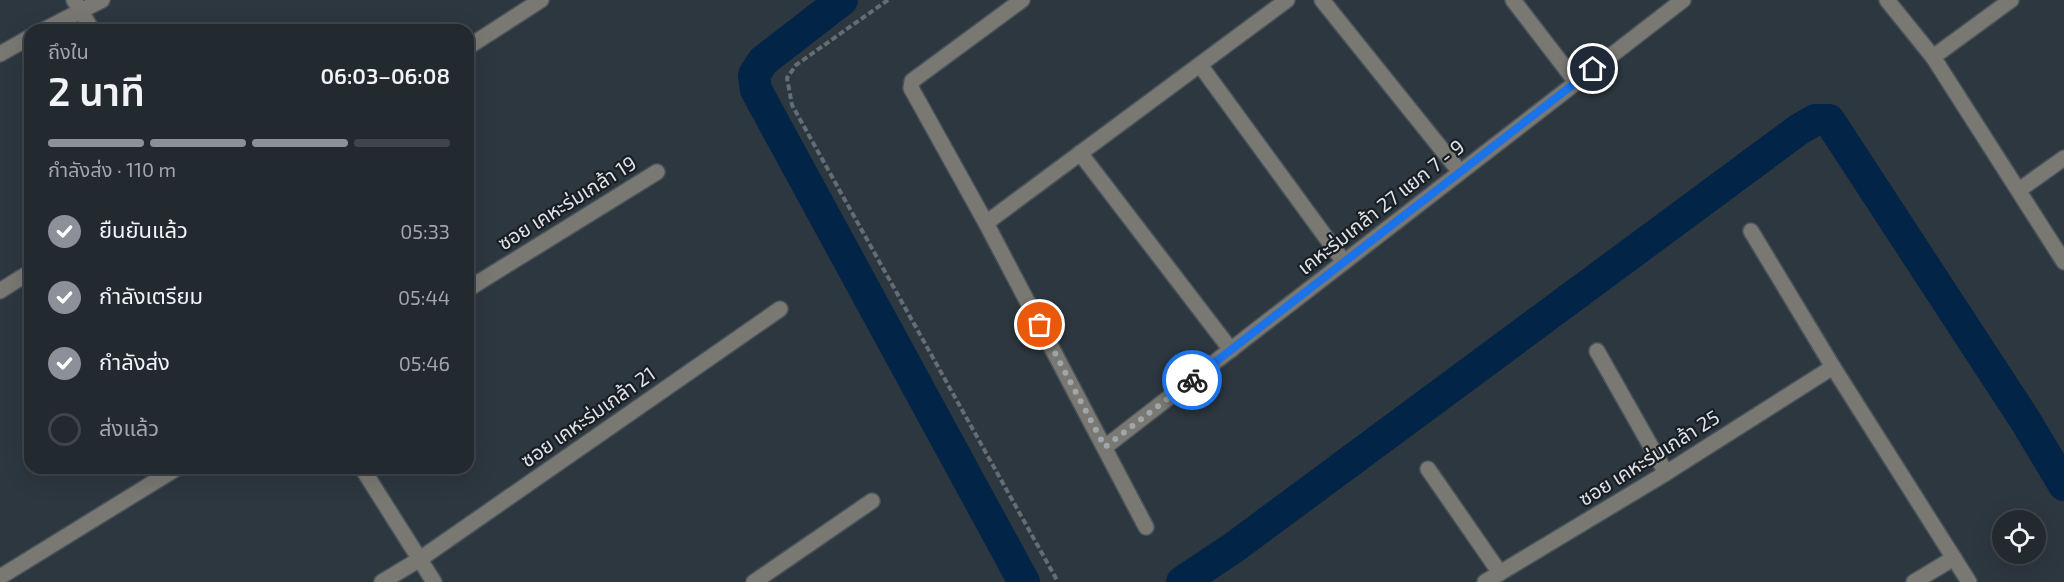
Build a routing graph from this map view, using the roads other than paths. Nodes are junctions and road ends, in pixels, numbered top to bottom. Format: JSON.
{"nodes":[{"id":1,"x":102,"y":0,"type":"edge"},
{"id":2,"x":541,"y":0,"type":"edge"},
{"id":3,"x":1022,"y":0,"type":"edge"},
{"id":4,"x":1287,"y":0,"type":"edge"},
{"id":5,"x":1322,"y":0,"type":"edge"},
{"id":6,"x":1513,"y":0,"type":"edge"},
{"id":7,"x":1683,"y":0,"type":"edge"},
{"id":8,"x":1887,"y":0,"type":"edge"},
{"id":9,"x":2011,"y":0,"type":"edge"},
{"id":10,"x":78,"y":6,"type":"edge"},
{"id":11,"x":52,"y":24,"type":"edge"},
{"id":12,"x":89,"y":24,"type":"edge"},
{"id":13,"x":24,"y":40,"type":"edge"},
{"id":14,"x":474,"y":43,"type":"edge"},
{"id":15,"x":0,"y":54,"type":"edge"},
{"id":16,"x":1933,"y":57,"type":"junction"},
{"id":17,"x":1200,"y":65,"type":"junction"},
{"id":18,"x":1576,"y":82,"type":"junction"},
{"id":19,"x":1080,"y":153,"type":"junction"},
{"id":20,"x":2064,"y":159,"type":"edge"},
{"id":21,"x":657,"y":172,"type":"dead end"},
{"id":22,"x":1460,"y":172,"type":"junction"},
{"id":23,"x":2019,"y":190,"type":"junction"},
{"id":24,"x":986,"y":223,"type":"junction"},
{"id":25,"x":1751,"y":231,"type":"dead end"},
{"id":26,"x":1344,"y":262,"type":"junction"},
{"id":27,"x":2064,"y":262,"type":"edge"},
{"id":28,"x":24,"y":276,"type":"edge"},
{"id":29,"x":474,"y":285,"type":"edge"},
{"id":30,"x":0,"y":291,"type":"edge"},
{"id":31,"x":780,"y":309,"type":"dead end"},
{"id":32,"x":1231,"y":350,"type":"junction"},
{"id":33,"x":1597,"y":351,"type":"dead end"},
{"id":34,"x":1833,"y":367,"type":"junction"},
{"id":35,"x":1105,"y":447,"type":"junction"},
{"id":36,"x":1428,"y":469,"type":"dead end"},
{"id":37,"x":1666,"y":473,"type":"junction"},
{"id":38,"x":167,"y":474,"type":"edge"},
{"id":39,"x":366,"y":474,"type":"edge"},
{"id":40,"x":872,"y":501,"type":"dead end"},
{"id":41,"x":1146,"y":527,"type":"dead end"},
{"id":42,"x":1954,"y":558,"type":"junction"},
{"id":43,"x":420,"y":559,"type":"junction"},
{"id":44,"x":1500,"y":573,"type":"junction"},
{"id":45,"x":0,"y":577,"type":"edge"},
{"id":46,"x":382,"y":582,"type":"edge"},
{"id":47,"x":434,"y":582,"type":"edge"},
{"id":48,"x":754,"y":582,"type":"edge"},
{"id":49,"x":1485,"y":582,"type":"edge"},
{"id":50,"x":1914,"y":582,"type":"edge"},
{"id":51,"x":1969,"y":582,"type":"edge"}],
"edges":[{"from":1,"to":10,"type":"street"},
{"from":2,"to":14,"type":"street"},
{"from":3,"to":24,"type":"street"},
{"from":4,"to":17,"type":"street"},
{"from":5,"to":22,"type":"street"},
{"from":6,"to":18,"type":"street"},
{"from":7,"to":18,"type":"street","name":"เคหะร่มเกล้า 27 แยก 7 - 9"},
{"from":8,"to":16,"type":"street"},
{"from":9,"to":16,"type":"street"},
{"from":10,"to":11,"type":"street"},
{"from":10,"to":12,"type":"street"},
{"from":13,"to":15,"type":"street"},
{"from":16,"to":23,"type":"street"},
{"from":17,"to":19,"type":"street"},
{"from":17,"to":26,"type":"street"},
{"from":18,"to":22,"type":"street","name":"เคหะร่มเกล้า 27 แยก 7 - 9"},
{"from":19,"to":24,"type":"street"},
{"from":19,"to":32,"type":"street"},
{"from":20,"to":23,"type":"street"},
{"from":21,"to":29,"type":"street","name":"ซอย เคหะร่มเกล้า 19"},
{"from":22,"to":26,"type":"street","name":"เคหะร่มเกล้า 27 แยก 7 - 9"},
{"from":23,"to":27,"type":"street"},
{"from":24,"to":35,"type":"street"},
{"from":25,"to":34,"type":"street"},
{"from":26,"to":32,"type":"street","name":"เคหะร่มเกล้า 27 แยก 7 - 9"},
{"from":28,"to":30,"type":"street"},
{"from":31,"to":43,"type":"street","name":"ซอย เคหะร่มเกล้า 21"},
{"from":32,"to":35,"type":"street","name":"เคหะร่มเกล้า 27 แยก 7 - 9"},
{"from":33,"to":37,"type":"street"},
{"from":34,"to":37,"type":"street","name":"ซอย เคหะร่มเกล้า 25"},
{"from":34,"to":42,"type":"street"},
{"from":35,"to":41,"type":"street"},
{"from":36,"to":44,"type":"street"},
{"from":37,"to":44,"type":"street","name":"ซอย เคหะร่มเกล้า 25"},
{"from":38,"to":45,"type":"street"},
{"from":39,"to":43,"type":"street"},
{"from":40,"to":48,"type":"street"},
{"from":42,"to":50,"type":"street"},
{"from":42,"to":51,"type":"street"},
{"from":43,"to":46,"type":"street","name":"ซอย เคหะร่มเกล้า 21"},
{"from":43,"to":47,"type":"street"},
{"from":44,"to":49,"type":"street","name":"ซอย เคหะร่มเกล้า 25"}]}
